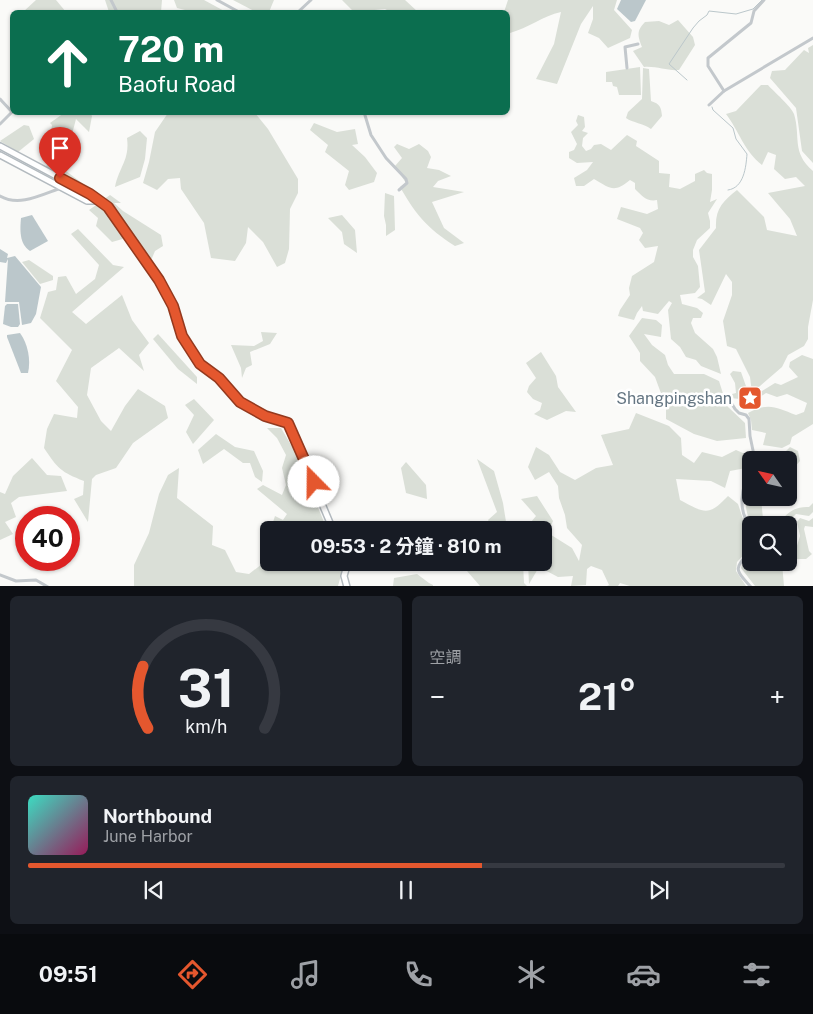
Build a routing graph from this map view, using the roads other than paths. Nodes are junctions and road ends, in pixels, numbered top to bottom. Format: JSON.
{"nodes":[{"id":1,"x":217,"y":0,"type":"edge"},
{"id":2,"x":311,"y":0,"type":"edge"},
{"id":3,"x":764,"y":0,"type":"edge"},
{"id":4,"x":235,"y":10,"type":"edge"},
{"id":5,"x":300,"y":10,"type":"edge"},
{"id":6,"x":813,"y":38,"type":"edge"},
{"id":7,"x":638,"y":44,"type":"dead end"},
{"id":8,"x":627,"y":68,"type":"dead end"},
{"id":9,"x":724,"y":91,"type":"junction"},
{"id":10,"x":0,"y":99,"type":"edge"},
{"id":11,"x":709,"y":105,"type":"dead end"},
{"id":12,"x":10,"y":110,"type":"edge"},
{"id":13,"x":10,"y":114,"type":"edge"},
{"id":14,"x":365,"y":115,"type":"edge"},
{"id":15,"x":0,"y":124,"type":"edge"},
{"id":16,"x":0,"y":146,"type":"edge"},
{"id":17,"x":0,"y":155,"type":"edge"},
{"id":18,"x":61,"y":188,"type":"junction"},
{"id":19,"x":399,"y":190,"type":"dead end"},
{"id":20,"x":0,"y":196,"type":"edge"},
{"id":21,"x":99,"y":201,"type":"junction"},
{"id":22,"x":729,"y":399,"type":"dead end"},
{"id":23,"x":753,"y":451,"type":"edge"},
{"id":24,"x":330,"y":521,"type":"edge"},
{"id":25,"x":742,"y":560,"type":"edge"},
{"id":26,"x":345,"y":571,"type":"edge"},
{"id":27,"x":0,"y":575,"type":"edge"},
{"id":28,"x":48,"y":586,"type":"edge"},
{"id":29,"x":347,"y":586,"type":"edge"},
{"id":30,"x":751,"y":586,"type":"edge"}],
"edges":[{"from":1,"to":4,"type":"street"},
{"from":2,"to":5,"type":"street"},
{"from":3,"to":9,"type":"street"},
{"from":6,"to":9,"type":"street"},
{"from":7,"to":8,"type":"street"},
{"from":9,"to":11,"type":"street"},
{"from":10,"to":12,"type":"street"},
{"from":13,"to":15,"type":"street"},
{"from":14,"to":19,"type":"street"},
{"from":16,"to":21,"type":"street"},
{"from":17,"to":18,"type":"street"},
{"from":18,"to":20,"type":"street"},
{"from":18,"to":21,"type":"street"},
{"from":21,"to":24,"type":"street"},
{"from":22,"to":23,"type":"street"},
{"from":25,"to":30,"type":"street"},
{"from":26,"to":29,"type":"street"},
{"from":27,"to":28,"type":"street"}]}
